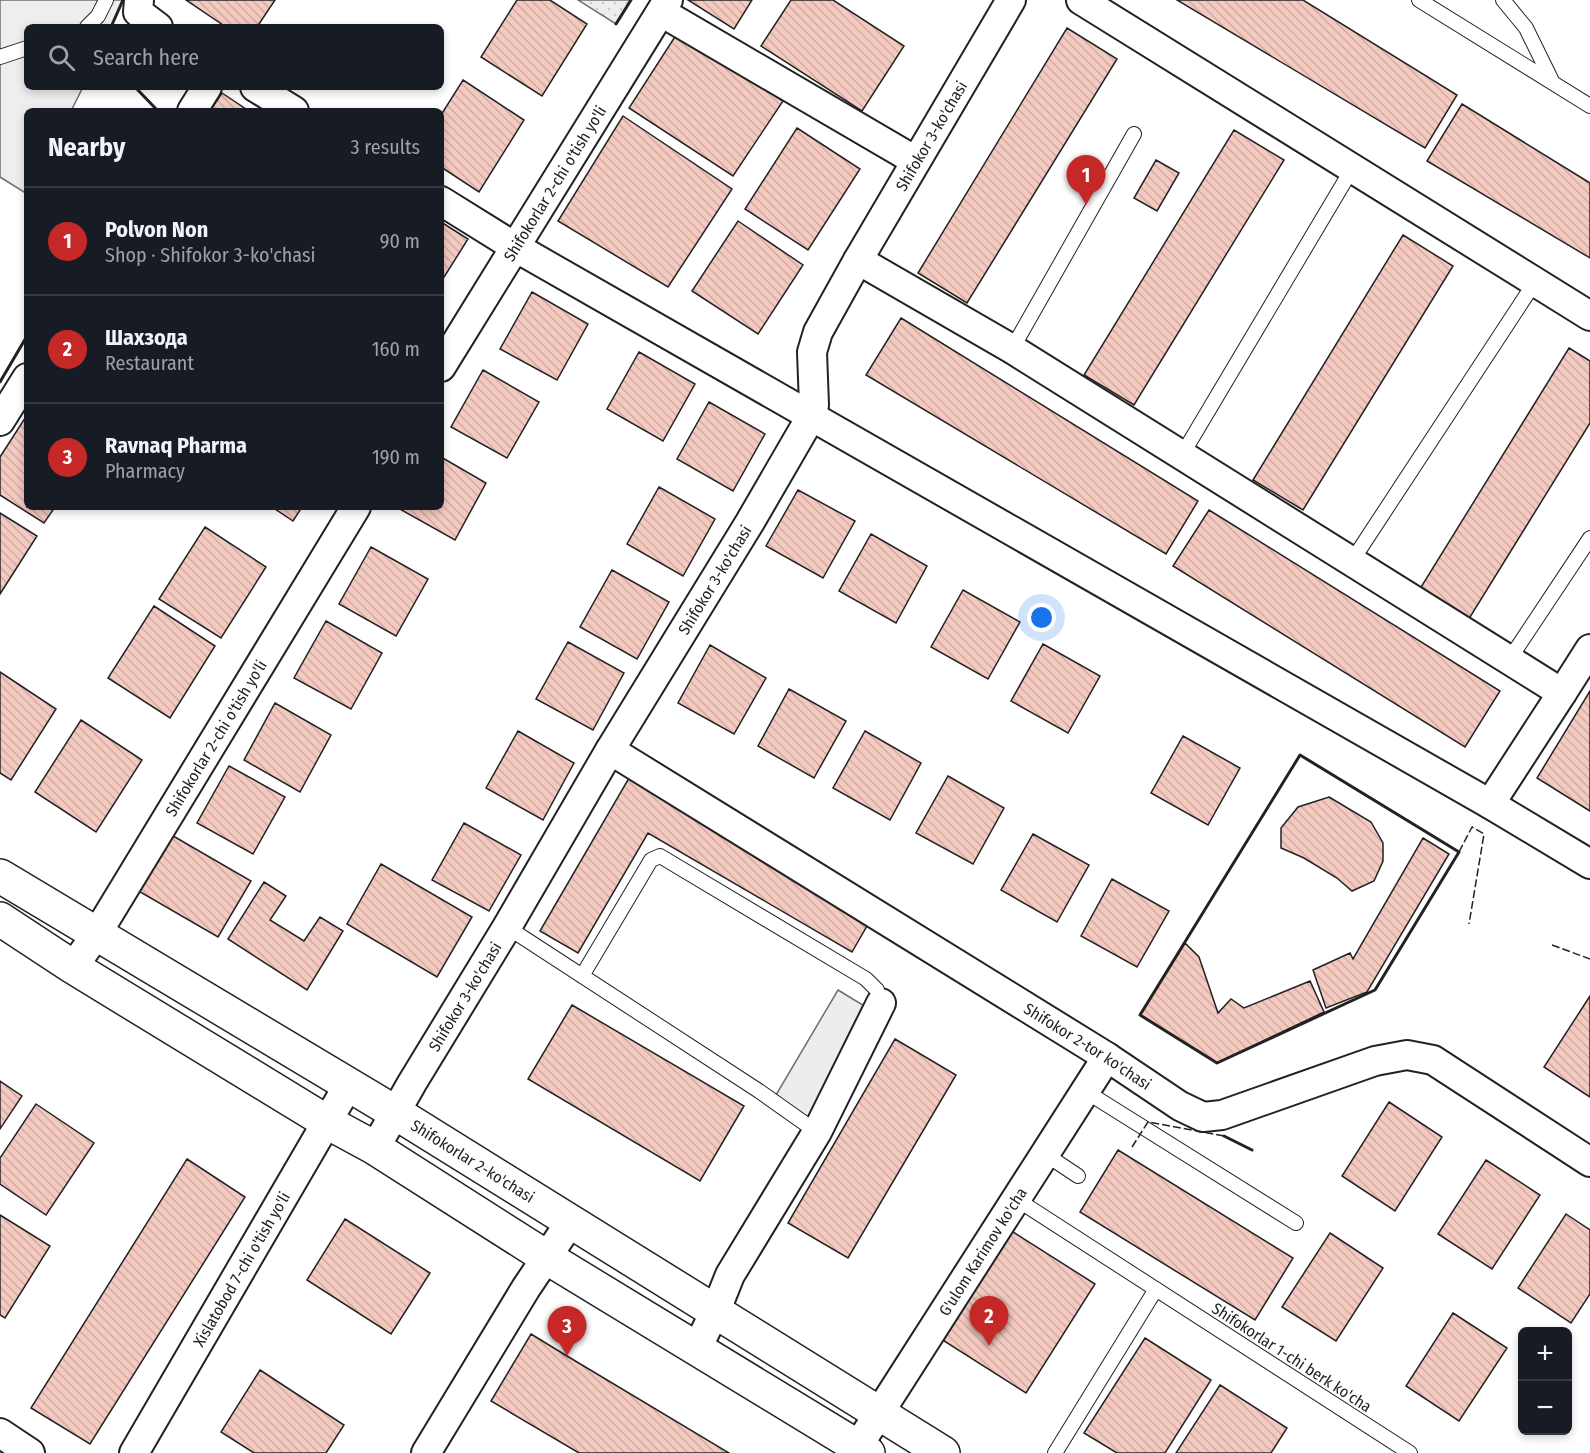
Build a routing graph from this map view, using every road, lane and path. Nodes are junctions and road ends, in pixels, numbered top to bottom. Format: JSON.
{"nodes":[{"id":1,"x":106,"y":0,"type":"edge"},
{"id":2,"x":1011,"y":0,"type":"edge"},
{"id":3,"x":1081,"y":0,"type":"edge"},
{"id":4,"x":1419,"y":0,"type":"edge"},
{"id":5,"x":1503,"y":0,"type":"edge"},
{"id":6,"x":664,"y":6,"type":"edge"},
{"id":7,"x":90,"y":24,"type":"edge"},
{"id":8,"x":24,"y":49,"type":"edge"},
{"id":9,"x":0,"y":57,"type":"edge"},
{"id":10,"x":1553,"y":83,"type":"junction"},
{"id":11,"x":205,"y":90,"type":"edge"},
{"id":12,"x":260,"y":90,"type":"edge"},
{"id":13,"x":1590,"y":106,"type":"edge"},
{"id":14,"x":194,"y":108,"type":"edge"},
{"id":15,"x":289,"y":108,"type":"edge"},
{"id":16,"x":1134,"y":134,"type":"dead end"},
{"id":17,"x":916,"y":161,"type":"junction"},
{"id":18,"x":1352,"y":169,"type":"junction"},
{"id":19,"x":444,"y":203,"type":"edge"},
{"id":20,"x":516,"y":247,"type":"junction"},
{"id":21,"x":858,"y":260,"type":"junction"},
{"id":22,"x":1535,"y":282,"type":"junction"},
{"id":23,"x":1590,"y":316,"type":"edge"},
{"id":24,"x":1012,"y":349,"type":"junction"},
{"id":25,"x":444,"y":362,"type":"edge"},
{"id":26,"x":24,"y":383,"type":"edge"},
{"id":27,"x":812,"y":415,"type":"junction"},
{"id":28,"x":0,"y":421,"type":"edge"},
{"id":29,"x":1182,"y":455,"type":"junction"},
{"id":30,"x":354,"y":510,"type":"edge"},
{"id":31,"x":1590,"y":538,"type":"edge"},
{"id":32,"x":1352,"y":561,"type":"junction"},
{"id":33,"x":1590,"y":649,"type":"edge"},
{"id":34,"x":1509,"y":660,"type":"junction"},
{"id":35,"x":1562,"y":693,"type":"junction"},
{"id":36,"x":610,"y":750,"type":"junction"},
{"id":37,"x":1490,"y":804,"type":"junction"},
{"id":38,"x":1590,"y":864,"type":"edge"},
{"id":39,"x":0,"y":876,"type":"edge"},
{"id":40,"x":0,"y":920,"type":"edge"},
{"id":41,"x":507,"y":927,"type":"junction"},
{"id":42,"x":96,"y":935,"type":"junction"},
{"id":43,"x":73,"y":967,"type":"junction"},
{"id":44,"x":582,"y":976,"type":"junction"},
{"id":45,"x":881,"y":1003,"type":"joint"},
{"id":46,"x":1107,"y":1057,"type":"junction"},
{"id":47,"x":349,"y":1084,"type":"junction"},
{"id":48,"x":1085,"y":1091,"type":"junction"},
{"id":49,"x":396,"y":1113,"type":"junction"},
{"id":50,"x":327,"y":1122,"type":"junction"},
{"id":51,"x":817,"y":1132,"type":"junction"},
{"id":52,"x":375,"y":1148,"type":"junction"},
{"id":53,"x":1045,"y":1154,"type":"junction"},
{"id":54,"x":1590,"y":1162,"type":"edge"},
{"id":55,"x":1078,"y":1176,"type":"dead end"},
{"id":56,"x":1016,"y":1199,"type":"junction"},
{"id":57,"x":571,"y":1221,"type":"junction"},
{"id":58,"x":1296,"y":1224,"type":"dead end"},
{"id":59,"x":546,"y":1257,"type":"junction"},
{"id":60,"x":1156,"y":1289,"type":"junction"},
{"id":61,"x":716,"y":1310,"type":"junction"},
{"id":62,"x":697,"y":1348,"type":"junction"},
{"id":63,"x":878,"y":1413,"type":"junction"},
{"id":64,"x":0,"y":1433,"type":"edge"},
{"id":65,"x":863,"y":1450,"type":"edge"},
{"id":66,"x":30,"y":1453,"type":"edge"},
{"id":67,"x":134,"y":1453,"type":"edge"},
{"id":68,"x":426,"y":1453,"type":"edge"},
{"id":69,"x":943,"y":1453,"type":"edge"},
{"id":70,"x":1055,"y":1453,"type":"edge"},
{"id":71,"x":1410,"y":1453,"type":"edge"}],
"edges":[{"from":1,"to":7,"type":"lane"},
{"from":2,"to":17,"type":"street","name":"Shifokor 3-ko'chasi"},
{"from":3,"to":18,"type":"street"},
{"from":4,"to":10,"type":"lane"},
{"from":5,"to":10,"type":"lane"},
{"from":6,"to":17,"type":"street"},
{"from":6,"to":20,"type":"street","name":"Shifokorlar 2-chi o'tish yo'li"},
{"from":8,"to":9,"type":"lane"},
{"from":10,"to":13,"type":"lane"},
{"from":11,"to":14,"type":"street"},
{"from":12,"to":15,"type":"street"},
{"from":16,"to":24,"type":"lane"},
{"from":17,"to":21,"type":"street","name":"Shifokor 3-ko'chasi"},
{"from":18,"to":22,"type":"street"},
{"from":18,"to":29,"type":"lane"},
{"from":19,"to":20,"type":"street"},
{"from":20,"to":25,"type":"street","name":"Shifokorlar 2-chi o'tish yo'li"},
{"from":20,"to":27,"type":"street"},
{"from":21,"to":24,"type":"street"},
{"from":21,"to":27,"type":"street","name":"Shifokor 3-ko'chasi"},
{"from":22,"to":23,"type":"street"},
{"from":22,"to":32,"type":"lane"},
{"from":24,"to":29,"type":"street"},
{"from":26,"to":28,"type":"street"},
{"from":27,"to":36,"type":"street","name":"Shifokor 3-ko'chasi"},
{"from":27,"to":37,"type":"street"},
{"from":29,"to":32,"type":"street"},
{"from":30,"to":42,"type":"street","name":"Shifokorlar 2-chi o'tish yo'li"},
{"from":31,"to":34,"type":"lane"},
{"from":32,"to":34,"type":"street"},
{"from":33,"to":35,"type":"street"},
{"from":34,"to":35,"type":"street"},
{"from":35,"to":37,"type":"street"},
{"from":36,"to":41,"type":"street","name":"Shifokor 3-ko'chasi"},
{"from":36,"to":46,"type":"street","name":"Shifokor 2-tor ko'chasi"},
{"from":37,"to":38,"type":"street"},
{"from":39,"to":42,"type":"street","name":"Shifokorlar 2-ko'chasi"},
{"from":40,"to":43,"type":"street"},
{"from":41,"to":44,"type":"lane"},
{"from":41,"to":49,"type":"street","name":"Shifokor 3-ko'chasi"},
{"from":42,"to":43,"type":"street","name":"Shifokorlar 2-chi o'tish yo'li"},
{"from":42,"to":47,"type":"street","name":"Shifokorlar 2-ko'chasi"},
{"from":43,"to":50,"type":"street"},
{"from":44,"to":45,"type":"lane"},
{"from":44,"to":51,"type":"lane"},
{"from":45,"to":51,"type":"street"},
{"from":46,"to":48,"type":"street","name":"G'ulom Karimov ko'cha"},
{"from":46,"to":54,"type":"street","name":"Shifokor 2-tor ko'chasi"},
{"from":47,"to":49,"type":"street","name":"Shifokorlar 2-ko'chasi"},
{"from":47,"to":50,"type":"street","name":"Xislatobod 7-chi o'tish yo'li"},
{"from":48,"to":53,"type":"street","name":"G'ulom Karimov ko'cha"},
{"from":48,"to":58,"type":"lane"},
{"from":49,"to":52,"type":"street","name":"Shifokor 3-ko'chasi"},
{"from":49,"to":57,"type":"street","name":"Shifokorlar 2-ko'chasi"},
{"from":50,"to":52,"type":"street"},
{"from":50,"to":67,"type":"street","name":"Xislatobod 7-chi o'tish yo'li"},
{"from":51,"to":61,"type":"street"},
{"from":52,"to":59,"type":"street"},
{"from":53,"to":55,"type":"lane"},
{"from":53,"to":56,"type":"street","name":"G'ulom Karimov ko'cha"},
{"from":56,"to":60,"type":"lane","name":"Shifokorlar 1-chi berk ko'cha"},
{"from":56,"to":63,"type":"street","name":"G'ulom Karimov ko'cha"},
{"from":57,"to":59,"type":"street"},
{"from":57,"to":61,"type":"street","name":"Shifokorlar 2-ko'chasi"},
{"from":59,"to":62,"type":"street"},
{"from":59,"to":68,"type":"street"},
{"from":60,"to":70,"type":"lane"},
{"from":60,"to":71,"type":"lane","name":"Shifokorlar 1-chi berk ko'cha"},
{"from":61,"to":62,"type":"street"},
{"from":61,"to":63,"type":"street","name":"Shifokorlar 2-ko'chasi"},
{"from":62,"to":65,"type":"street"},
{"from":63,"to":65,"type":"street","name":"G'ulom Karimov ko'cha"},
{"from":63,"to":69,"type":"street","name":"Shifokorlar 2-ko'chasi"},
{"from":64,"to":66,"type":"street"}]}
